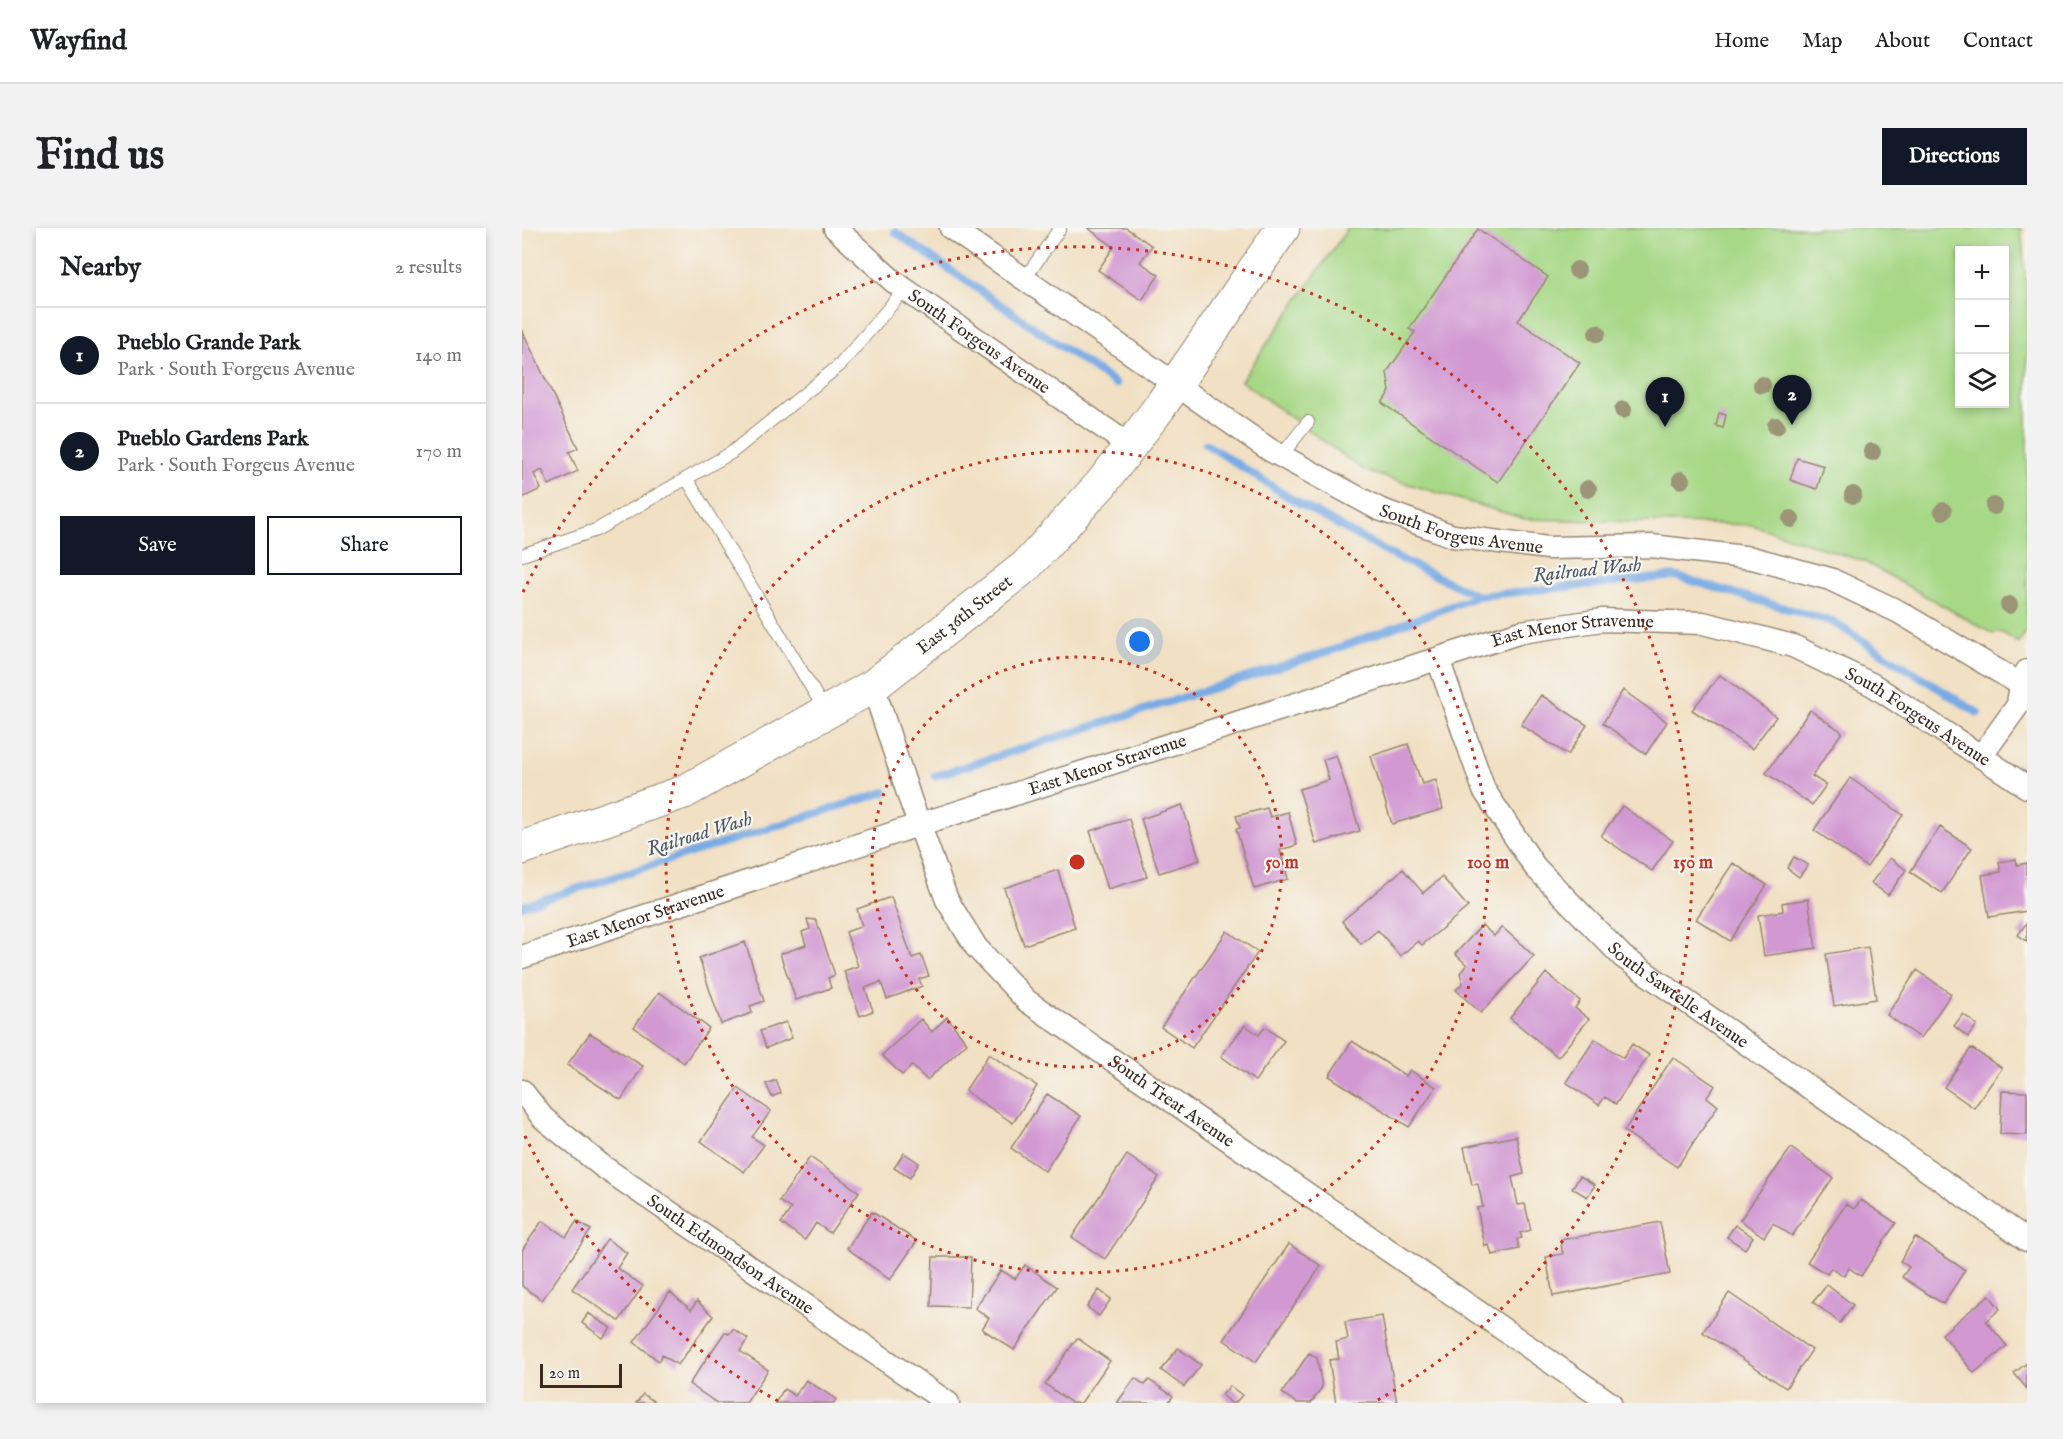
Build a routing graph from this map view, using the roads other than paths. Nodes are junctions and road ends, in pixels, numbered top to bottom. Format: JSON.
{"nodes":[{"id":1,"x":951,"y":228,"type":"edge"},
{"id":2,"x":1060,"y":228,"type":"edge"},
{"id":3,"x":1283,"y":228,"type":"edge"},
{"id":4,"x":841,"y":230,"type":"edge"},
{"id":5,"x":1024,"y":280,"type":"junction"},
{"id":6,"x":905,"y":289,"type":"junction"},
{"id":7,"x":1176,"y":385,"type":"junction"},
{"id":8,"x":1308,"y":422,"type":"dead end"},
{"id":9,"x":1130,"y":446,"type":"junction"},
{"id":10,"x":1281,"y":456,"type":"junction"},
{"id":11,"x":687,"y":479,"type":"junction"},
{"id":12,"x":522,"y":555,"type":"edge"},
{"id":13,"x":1703,"y":623,"type":"joint"},
{"id":14,"x":1438,"y":659,"type":"junction"},
{"id":15,"x":2025,"y":680,"type":"edge"},
{"id":16,"x":873,"y":686,"type":"junction"},
{"id":17,"x":826,"y":712,"type":"junction"},
{"id":18,"x":1982,"y":755,"type":"junction"},
{"id":19,"x":2027,"y":787,"type":"edge"},
{"id":20,"x":918,"y":825,"type":"junction"},
{"id":21,"x":522,"y":848,"type":"edge"},
{"id":22,"x":522,"y":957,"type":"edge"},
{"id":23,"x":522,"y":1091,"type":"edge"},
{"id":24,"x":2027,"y":1240,"type":"edge"},
{"id":25,"x":948,"y":1403,"type":"edge"},
{"id":26,"x":1610,"y":1403,"type":"edge"}],
"edges":[{"from":1,"to":5,"type":"street","name":"South Forgeus Avenue"},
{"from":2,"to":5,"type":"lane"},
{"from":3,"to":7,"type":"main road","name":"East 36th Street"},
{"from":4,"to":6,"type":"street","name":"South Forgeus Avenue"},
{"from":5,"to":7,"type":"street","name":"South Forgeus Avenue"},
{"from":6,"to":9,"type":"street","name":"South Forgeus Avenue"},
{"from":6,"to":11,"type":"lane"},
{"from":7,"to":9,"type":"main road","name":"East 36th Street"},
{"from":7,"to":10,"type":"street","name":"South Forgeus Avenue"},
{"from":8,"to":10,"type":"lane"},
{"from":9,"to":16,"type":"main road","name":"East 36th Street"},
{"from":10,"to":15,"type":"street","name":"South Forgeus Avenue"},
{"from":11,"to":12,"type":"lane"},
{"from":11,"to":17,"type":"lane"},
{"from":13,"to":14,"type":"street","name":"East Menor Stravenue"},
{"from":13,"to":18,"type":"street","name":"South Forgeus Avenue"},
{"from":14,"to":20,"type":"street","name":"East Menor Stravenue"},
{"from":14,"to":24,"type":"street","name":"South Sawtelle Avenue"},
{"from":15,"to":18,"type":"street"},
{"from":16,"to":17,"type":"main road","name":"East 36th Street"},
{"from":16,"to":20,"type":"street","name":"South Treat Avenue"},
{"from":17,"to":21,"type":"main road","name":"East 36th Street"},
{"from":18,"to":19,"type":"street","name":"South Forgeus Avenue"},
{"from":20,"to":22,"type":"street","name":"East Menor Stravenue"},
{"from":20,"to":26,"type":"street","name":"South Treat Avenue"},
{"from":23,"to":25,"type":"street","name":"South Edmondson Avenue"}]}
